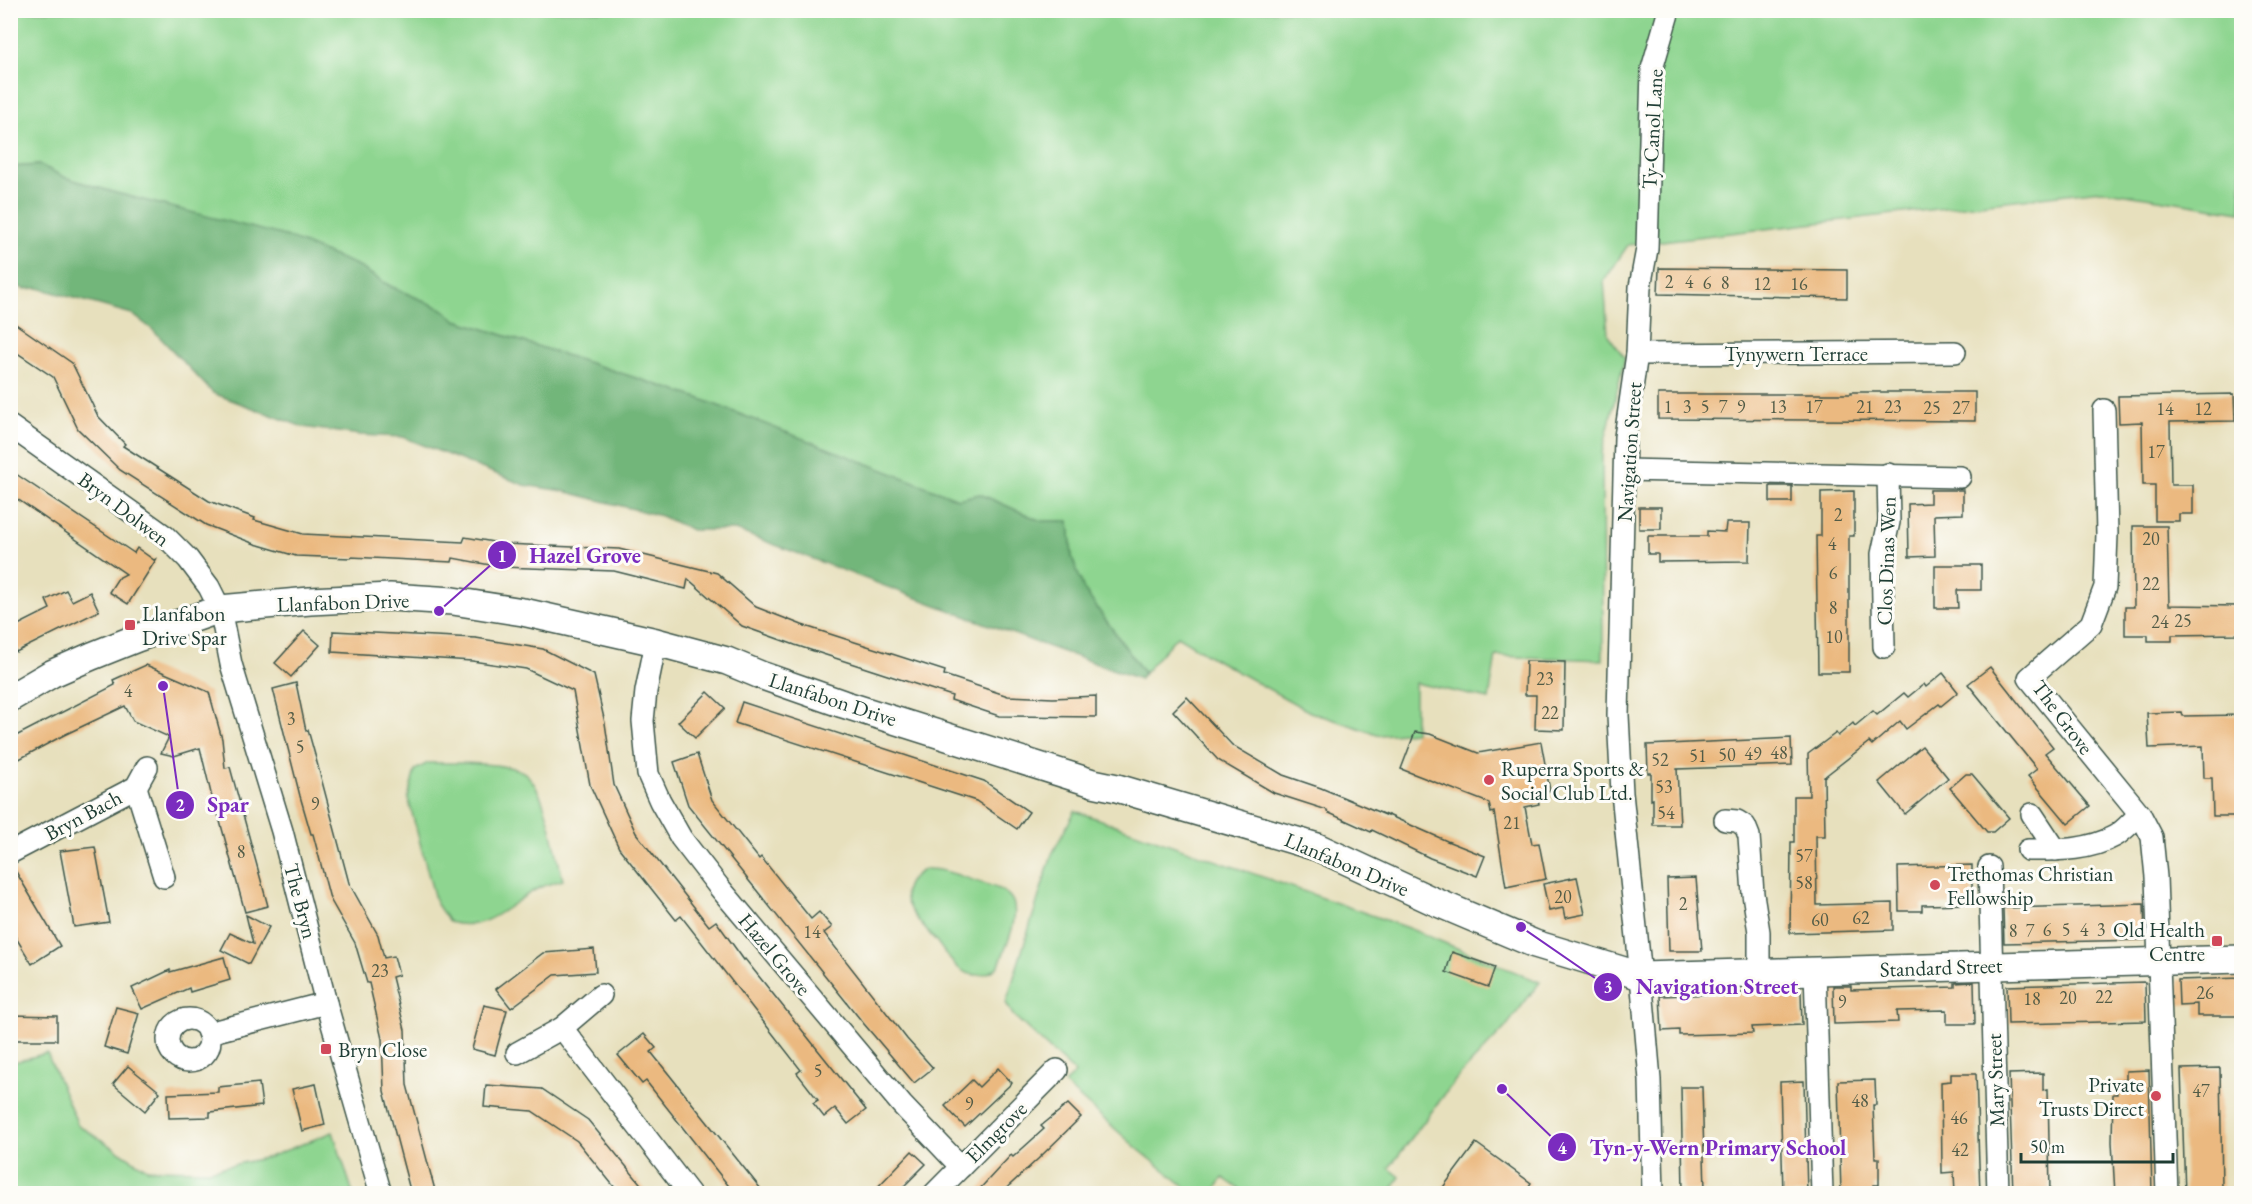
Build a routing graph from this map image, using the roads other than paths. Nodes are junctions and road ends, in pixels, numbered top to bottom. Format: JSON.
{"nodes":[{"id":1,"x":1669,"y":10,"type":"edge"},
{"id":2,"x":1647,"y":249,"type":"joint"},
{"id":3,"x":1955,"y":352,"type":"dead end"},
{"id":4,"x":1637,"y":354,"type":"junction"},
{"id":5,"x":2104,"y":410,"type":"dead end"},
{"id":6,"x":10,"y":426,"type":"edge"},
{"id":7,"x":1624,"y":470,"type":"junction"},
{"id":8,"x":1888,"y":474,"type":"junction"},
{"id":9,"x":1960,"y":477,"type":"dead end"},
{"id":10,"x":220,"y":609,"type":"junction"},
{"id":11,"x":656,"y":642,"type":"junction"},
{"id":12,"x":1884,"y":647,"type":"dead end"},
{"id":13,"x":10,"y":698,"type":"edge"},
{"id":14,"x":147,"y":767,"type":"dead end"},
{"id":15,"x":136,"y":787,"type":"junction"},
{"id":16,"x":2032,"y":814,"type":"dead end"},
{"id":17,"x":2140,"y":814,"type":"junction"},
{"id":18,"x":1725,"y":820,"type":"dead end"},
{"id":19,"x":2028,"y":850,"type":"dead end"},
{"id":20,"x":2056,"y":850,"type":"junction"},
{"id":21,"x":10,"y":853,"type":"edge"},
{"id":22,"x":1989,"y":867,"type":"dead end"},
{"id":23,"x":164,"y":877,"type":"dead end"},
{"id":24,"x":2241,"y":959,"type":"edge"},
{"id":25,"x":2159,"y":961,"type":"junction"},
{"id":26,"x":1992,"y":966,"type":"junction"},
{"id":27,"x":1815,"y":971,"type":"junction"},
{"id":28,"x":1759,"y":973,"type":"junction"},
{"id":29,"x":1641,"y":976,"type":"junction"},
{"id":30,"x":601,"y":995,"type":"dead end"},
{"id":31,"x":326,"y":1003,"type":"junction"},
{"id":32,"x":562,"y":1028,"type":"junction"},
{"id":33,"x":208,"y":1033,"type":"dead end"},
{"id":34,"x":517,"y":1053,"type":"dead end"},
{"id":35,"x":1057,"y":1070,"type":"dead end"},
{"id":36,"x":961,"y":1167,"type":"junction"},
{"id":37,"x":381,"y":1194,"type":"edge"},
{"id":38,"x":690,"y":1194,"type":"edge"},
{"id":39,"x":934,"y":1194,"type":"edge"},
{"id":40,"x":1653,"y":1194,"type":"edge"},
{"id":41,"x":1822,"y":1194,"type":"edge"},
{"id":42,"x":1998,"y":1194,"type":"edge"},
{"id":43,"x":2168,"y":1194,"type":"edge"}],
"edges":[{"from":1,"to":2,"type":"street","name":"Ty-Canol Lane"},
{"from":2,"to":4,"type":"street","name":"Navigation Street"},
{"from":3,"to":4,"type":"street","name":"Tynywern Terrace"},
{"from":4,"to":7,"type":"street","name":"Navigation Street"},
{"from":5,"to":17,"type":"street","name":"The Grove"},
{"from":6,"to":10,"type":"street","name":"Bryn Dolwen"},
{"from":7,"to":8,"type":"street"},
{"from":7,"to":29,"type":"street","name":"Navigation Street"},
{"from":8,"to":9,"type":"street"},
{"from":8,"to":12,"type":"street","name":"Clos Dinas Wen"},
{"from":10,"to":11,"type":"street","name":"Llanfabon Drive"},
{"from":10,"to":13,"type":"street","name":"Llanfabon Drive"},
{"from":10,"to":31,"type":"street","name":"The Bryn"},
{"from":11,"to":29,"type":"street","name":"Llanfabon Drive"},
{"from":11,"to":36,"type":"street","name":"Hazel Grove"},
{"from":14,"to":15,"type":"street","name":"Bryn Bach"},
{"from":15,"to":21,"type":"street","name":"Bryn Bach"},
{"from":15,"to":23,"type":"street"},
{"from":16,"to":20,"type":"street"},
{"from":17,"to":20,"type":"street"},
{"from":17,"to":25,"type":"street","name":"The Grove"},
{"from":18,"to":28,"type":"street"},
{"from":19,"to":20,"type":"street"},
{"from":22,"to":26,"type":"street","name":"Mary Street"},
{"from":24,"to":25,"type":"street","name":"Standard Street"},
{"from":25,"to":26,"type":"street","name":"Standard Street"},
{"from":25,"to":43,"type":"street","name":"The Grove"},
{"from":26,"to":27,"type":"street","name":"Standard Street"},
{"from":26,"to":42,"type":"street","name":"Mary Street"},
{"from":27,"to":28,"type":"street","name":"Standard Street"},
{"from":27,"to":41,"type":"street"},
{"from":28,"to":29,"type":"street","name":"Standard Street"},
{"from":29,"to":40,"type":"street","name":"Navigation Street"},
{"from":30,"to":32,"type":"street"},
{"from":31,"to":33,"type":"street"},
{"from":31,"to":37,"type":"street","name":"The Bryn"},
{"from":32,"to":34,"type":"street"},
{"from":32,"to":38,"type":"street"},
{"from":35,"to":36,"type":"street","name":"Elmgrove"},
{"from":36,"to":39,"type":"street","name":"Elmgrove"}]}
